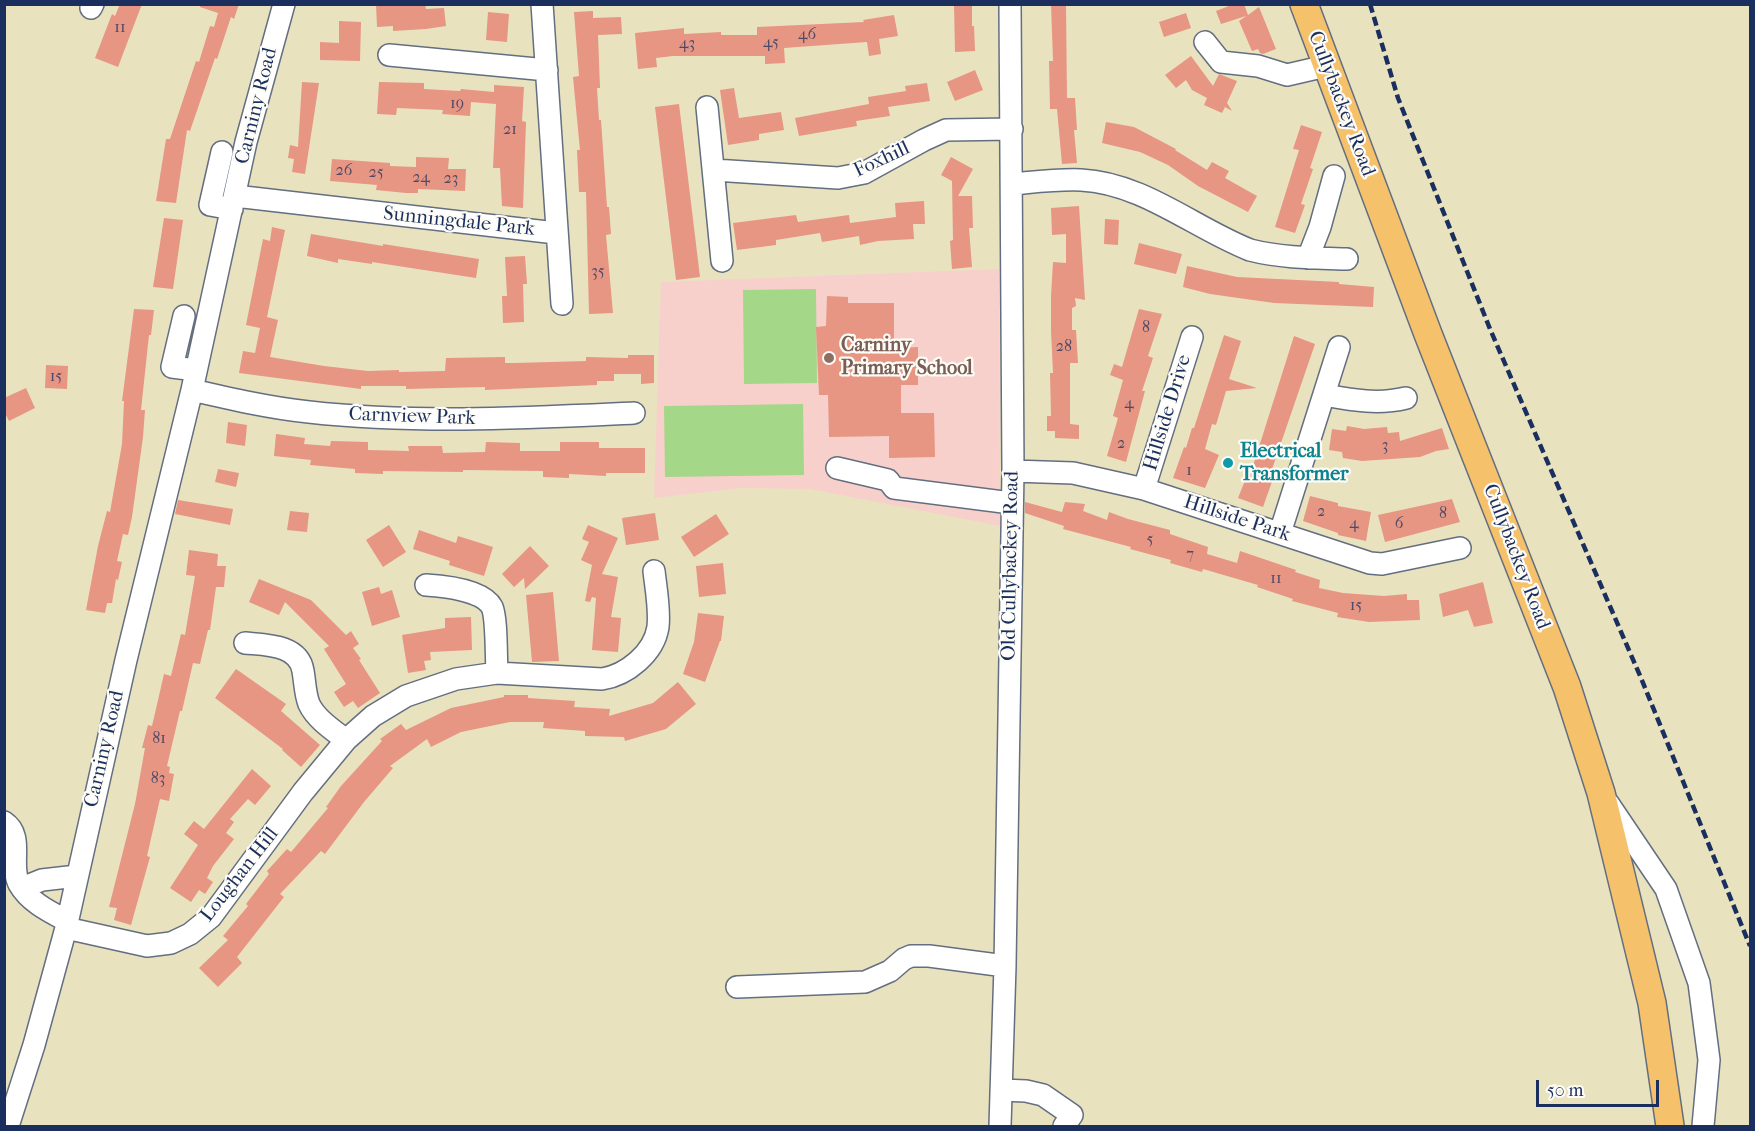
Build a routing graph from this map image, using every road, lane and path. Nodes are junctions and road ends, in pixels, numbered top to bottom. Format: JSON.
{"nodes":[{"id":1,"x":284,"y":4,"type":"edge"},
{"id":2,"x":542,"y":4,"type":"edge"},
{"id":3,"x":1010,"y":4,"type":"edge"},
{"id":4,"x":1304,"y":4,"type":"edge"},
{"id":5,"x":1205,"y":42,"type":"dead end"},
{"id":6,"x":389,"y":55,"type":"dead end"},
{"id":7,"x":1326,"y":66,"type":"junction"},
{"id":8,"x":547,"y":70,"type":"junction"},
{"id":9,"x":707,"y":107,"type":"dead end"},
{"id":10,"x":1012,"y":129,"type":"junction"},
{"id":11,"x":222,"y":152,"type":"dead end"},
{"id":12,"x":714,"y":170,"type":"junction"},
{"id":13,"x":1334,"y":176,"type":"dead end"},
{"id":14,"x":1012,"y":184,"type":"junction"},
{"id":15,"x":234,"y":202,"type":"junction"},
{"id":16,"x":556,"y":233,"type":"junction"},
{"id":17,"x":1308,"y":258,"type":"junction"},
{"id":18,"x":1347,"y":259,"type":"dead end"},
{"id":19,"x":722,"y":261,"type":"dead end"},
{"id":20,"x":561,"y":304,"type":"dead end"},
{"id":21,"x":184,"y":316,"type":"dead end"},
{"id":22,"x":1192,"y":338,"type":"dead end"},
{"id":23,"x":1338,"y":347,"type":"dead end"},
{"id":24,"x":194,"y":380,"type":"junction"},
{"id":25,"x":1324,"y":395,"type":"junction"},
{"id":26,"x":1406,"y":398,"type":"dead end"},
{"id":27,"x":634,"y":413,"type":"dead end"},
{"id":28,"x":837,"y":468,"type":"dead end"},
{"id":29,"x":1013,"y":471,"type":"junction"},
{"id":30,"x":1144,"y":489,"type":"junction"},
{"id":31,"x":1011,"y":503,"type":"junction"},
{"id":32,"x":1280,"y":533,"type":"junction"},
{"id":33,"x":1460,"y":548,"type":"dead end"},
{"id":34,"x":654,"y":571,"type":"dead end"},
{"id":35,"x":426,"y":585,"type":"dead end"},
{"id":36,"x":244,"y":643,"type":"dead end"},
{"id":37,"x":497,"y":673,"type":"junction"},
{"id":38,"x":346,"y":740,"type":"junction"},
{"id":39,"x":1600,"y":793,"type":"junction"},
{"id":40,"x":4,"y":822,"type":"edge"},
{"id":41,"x":77,"y":876,"type":"junction"},
{"id":42,"x":22,"y":888,"type":"junction"},
{"id":43,"x":66,"y":925,"type":"junction"},
{"id":44,"x":1005,"y":966,"type":"junction"},
{"id":45,"x":737,"y":987,"type":"dead end"},
{"id":46,"x":1000,"y":1090,"type":"junction"},
{"id":47,"x":8,"y":1126,"type":"edge"},
{"id":48,"x":1000,"y":1126,"type":"edge"},
{"id":49,"x":1064,"y":1126,"type":"edge"},
{"id":50,"x":1670,"y":1126,"type":"edge"},
{"id":51,"x":1703,"y":1126,"type":"edge"}],
"edges":[{"from":1,"to":15,"type":"street","name":"Carniny Road"},
{"from":2,"to":8,"type":"street","name":"Sunningdale Park"},
{"from":3,"to":10,"type":"street","name":"Old Cullybackey Road"},
{"from":4,"to":7,"type":"main road","name":"Cullybackey Road"},
{"from":5,"to":7,"type":"street"},
{"from":6,"to":8,"type":"street"},
{"from":7,"to":39,"type":"main road","name":"Cullybackey Road"},
{"from":8,"to":16,"type":"street","name":"Sunningdale Park"},
{"from":9,"to":12,"type":"street"},
{"from":10,"to":12,"type":"street","name":"Foxhill"},
{"from":10,"to":14,"type":"street","name":"Old Cullybackey Road"},
{"from":11,"to":15,"type":"street","name":"Carniny Road"},
{"from":12,"to":19,"type":"street"},
{"from":13,"to":17,"type":"street"},
{"from":14,"to":17,"type":"street"},
{"from":14,"to":29,"type":"street","name":"Old Cullybackey Road"},
{"from":15,"to":16,"type":"street","name":"Sunningdale Park"},
{"from":15,"to":24,"type":"street","name":"Carniny Road"},
{"from":16,"to":20,"type":"street"},
{"from":17,"to":18,"type":"street"},
{"from":21,"to":24,"type":"street"},
{"from":22,"to":30,"type":"street","name":"Hillside Drive"},
{"from":23,"to":25,"type":"street"},
{"from":24,"to":27,"type":"street","name":"Carnview Park"},
{"from":24,"to":41,"type":"street","name":"Carniny Road"},
{"from":25,"to":26,"type":"street"},
{"from":25,"to":32,"type":"street"},
{"from":28,"to":31,"type":"street"},
{"from":29,"to":30,"type":"street","name":"Hillside Park"},
{"from":29,"to":31,"type":"street","name":"Old Cullybackey Road"},
{"from":30,"to":32,"type":"street","name":"Hillside Park"},
{"from":31,"to":44,"type":"street","name":"Old Cullybackey Road"},
{"from":32,"to":33,"type":"street","name":"Hillside Park"},
{"from":34,"to":37,"type":"street","name":"Loughan Hill"},
{"from":35,"to":37,"type":"street"},
{"from":36,"to":38,"type":"street"},
{"from":37,"to":38,"type":"street","name":"Loughan Hill"},
{"from":38,"to":43,"type":"street","name":"Loughan Hill"},
{"from":39,"to":50,"type":"main road","name":"Cullybackey Road"},
{"from":39,"to":51,"type":"street"},
{"from":40,"to":42,"type":"street"},
{"from":41,"to":42,"type":"street"},
{"from":41,"to":43,"type":"street","name":"Carniny Road"},
{"from":42,"to":43,"type":"street","name":"Loughan Hill"},
{"from":43,"to":47,"type":"street","name":"Carniny Road"},
{"from":44,"to":45,"type":"street"},
{"from":44,"to":46,"type":"street","name":"Old Cullybackey Road"},
{"from":46,"to":48,"type":"street","name":"Old Cullybackey Road"},
{"from":46,"to":49,"type":"street"}]}
